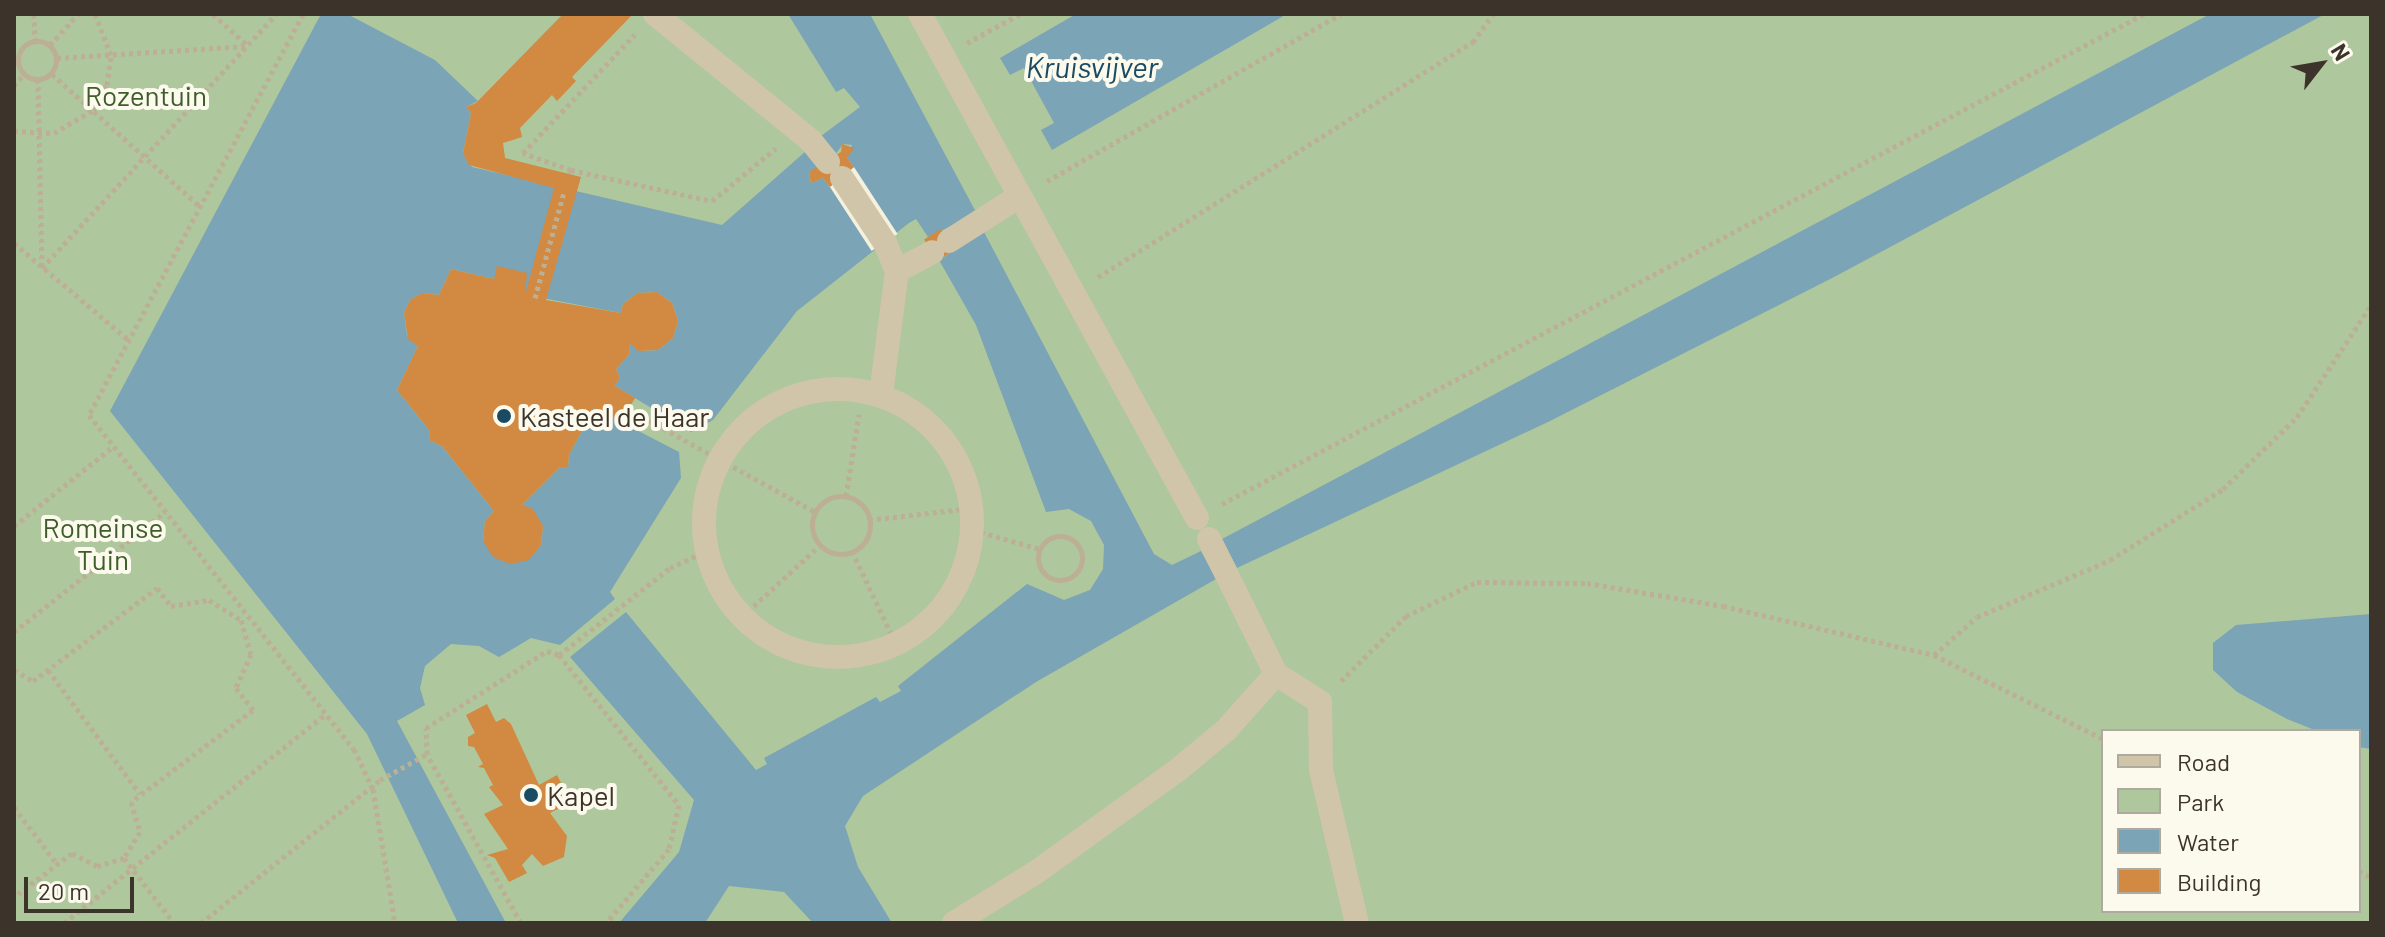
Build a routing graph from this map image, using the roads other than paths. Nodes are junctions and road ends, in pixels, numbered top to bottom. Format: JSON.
{"nodes":[{"id":1,"x":920,"y":14,"type":"edge"},
{"id":2,"x":648,"y":20,"type":"edge"},
{"id":3,"x":1018,"y":197,"type":"junction"},
{"id":4,"x":897,"y":271,"type":"junction"},
{"id":5,"x":872,"y":393,"type":"junction"},
{"id":6,"x":1276,"y":674,"type":"junction"},
{"id":7,"x":954,"y":923,"type":"edge"},
{"id":8,"x":1357,"y":923,"type":"edge"}],
"edges":[{"from":1,"to":3,"type":"lane"},
{"from":2,"to":4,"type":"lane"},
{"from":3,"to":4,"type":"lane"},
{"from":3,"to":6,"type":"lane"},
{"from":4,"to":5,"type":"lane"},
{"from":5,"to":5,"type":"lane"},
{"from":6,"to":7,"type":"lane"},
{"from":6,"to":8,"type":"lane"}]}
